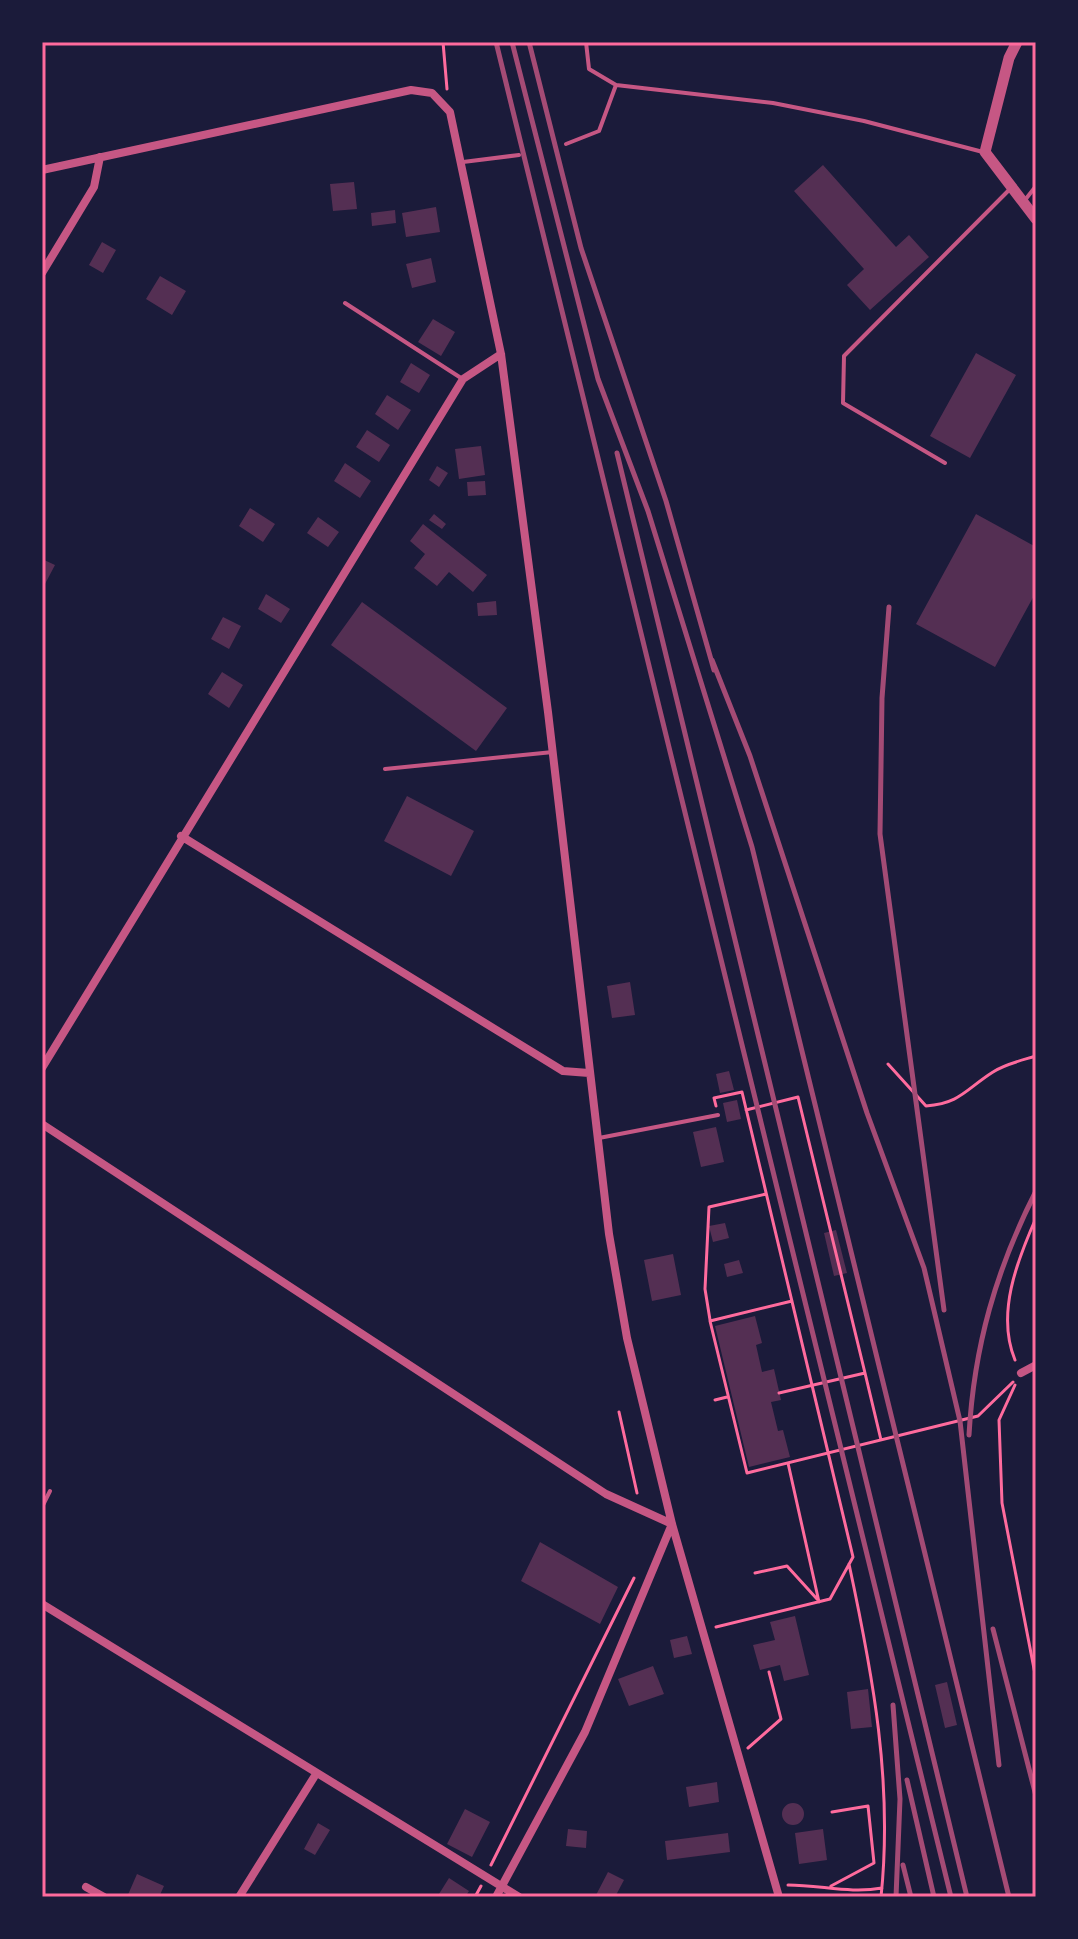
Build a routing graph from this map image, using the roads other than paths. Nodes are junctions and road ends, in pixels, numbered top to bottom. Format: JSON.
{"nodes":[{"id":1,"x":586,"y":42,"type":"edge"},
{"id":2,"x":1017,"y":42,"type":"edge"},
{"id":3,"x":616,"y":85,"type":"junction"},
{"id":4,"x":566,"y":144,"type":"dead end"},
{"id":5,"x":985,"y":152,"type":"junction"},
{"id":6,"x":519,"y":155,"type":"dead end"},
{"id":7,"x":100,"y":157,"type":"junction"},
{"id":8,"x":463,"y":162,"type":"junction"},
{"id":9,"x":42,"y":170,"type":"edge"},
{"id":10,"x":1036,"y":186,"type":"edge"},
{"id":11,"x":1011,"y":187,"type":"junction"},
{"id":12,"x":1023,"y":202,"type":"junction"},
{"id":13,"x":1036,"y":219,"type":"edge"},
{"id":14,"x":42,"y":273,"type":"edge"},
{"id":15,"x":345,"y":303,"type":"dead end"},
{"id":16,"x":501,"y":354,"type":"junction"},
{"id":17,"x":463,"y":379,"type":"junction"},
{"id":18,"x":945,"y":463,"type":"dead end"},
{"id":19,"x":553,"y":752,"type":"junction"},
{"id":20,"x":385,"y":769,"type":"dead end"},
{"id":21,"x":181,"y":836,"type":"junction"},
{"id":22,"x":42,"y":1068,"type":"edge"},
{"id":23,"x":589,"y":1073,"type":"junction"},
{"id":24,"x":718,"y":1115,"type":"road end"},
{"id":25,"x":42,"y":1124,"type":"edge"},
{"id":26,"x":599,"y":1138,"type":"junction"},
{"id":27,"x":1036,"y":1365,"type":"edge"},
{"id":28,"x":1021,"y":1373,"type":"road end"},
{"id":29,"x":50,"y":1491,"type":"dead end"},
{"id":30,"x":42,"y":1507,"type":"edge"},
{"id":31,"x":672,"y":1524,"type":"junction"},
{"id":32,"x":42,"y":1604,"type":"edge"},
{"id":33,"x":316,"y":1774,"type":"junction"},
{"id":34,"x":86,"y":1887,"type":"dead end"},
{"id":35,"x":501,"y":1887,"type":"junction"},
{"id":36,"x":104,"y":1897,"type":"edge"},
{"id":37,"x":239,"y":1897,"type":"edge"},
{"id":38,"x":496,"y":1897,"type":"edge"},
{"id":39,"x":519,"y":1897,"type":"edge"},
{"id":40,"x":779,"y":1897,"type":"edge"}],
"edges":[{"from":1,"to":3,"type":"lane"},
{"from":2,"to":5,"type":"street"},
{"from":3,"to":4,"type":"lane"},
{"from":3,"to":5,"type":"lane"},
{"from":5,"to":11,"type":"street"},
{"from":6,"to":8,"type":"lane"},
{"from":7,"to":8,"type":"street"},
{"from":7,"to":9,"type":"street"},
{"from":7,"to":14,"type":"street"},
{"from":8,"to":16,"type":"street"},
{"from":10,"to":12,"type":"lane"},
{"from":11,"to":12,"type":"street"},
{"from":11,"to":18,"type":"lane"},
{"from":12,"to":13,"type":"street"},
{"from":15,"to":17,"type":"lane"},
{"from":16,"to":17,"type":"street"},
{"from":16,"to":19,"type":"street"},
{"from":17,"to":21,"type":"street"},
{"from":19,"to":20,"type":"lane"},
{"from":19,"to":23,"type":"street"},
{"from":21,"to":22,"type":"street"},
{"from":21,"to":23,"type":"street"},
{"from":23,"to":26,"type":"street"},
{"from":24,"to":26,"type":"lane"},
{"from":25,"to":31,"type":"street"},
{"from":26,"to":31,"type":"street"},
{"from":27,"to":28,"type":"street"},
{"from":29,"to":30,"type":"lane"},
{"from":31,"to":35,"type":"street"},
{"from":31,"to":40,"type":"street"},
{"from":32,"to":33,"type":"street"},
{"from":33,"to":35,"type":"street"},
{"from":33,"to":37,"type":"street"},
{"from":34,"to":36,"type":"street"},
{"from":35,"to":38,"type":"street"},
{"from":35,"to":39,"type":"street"}]}
